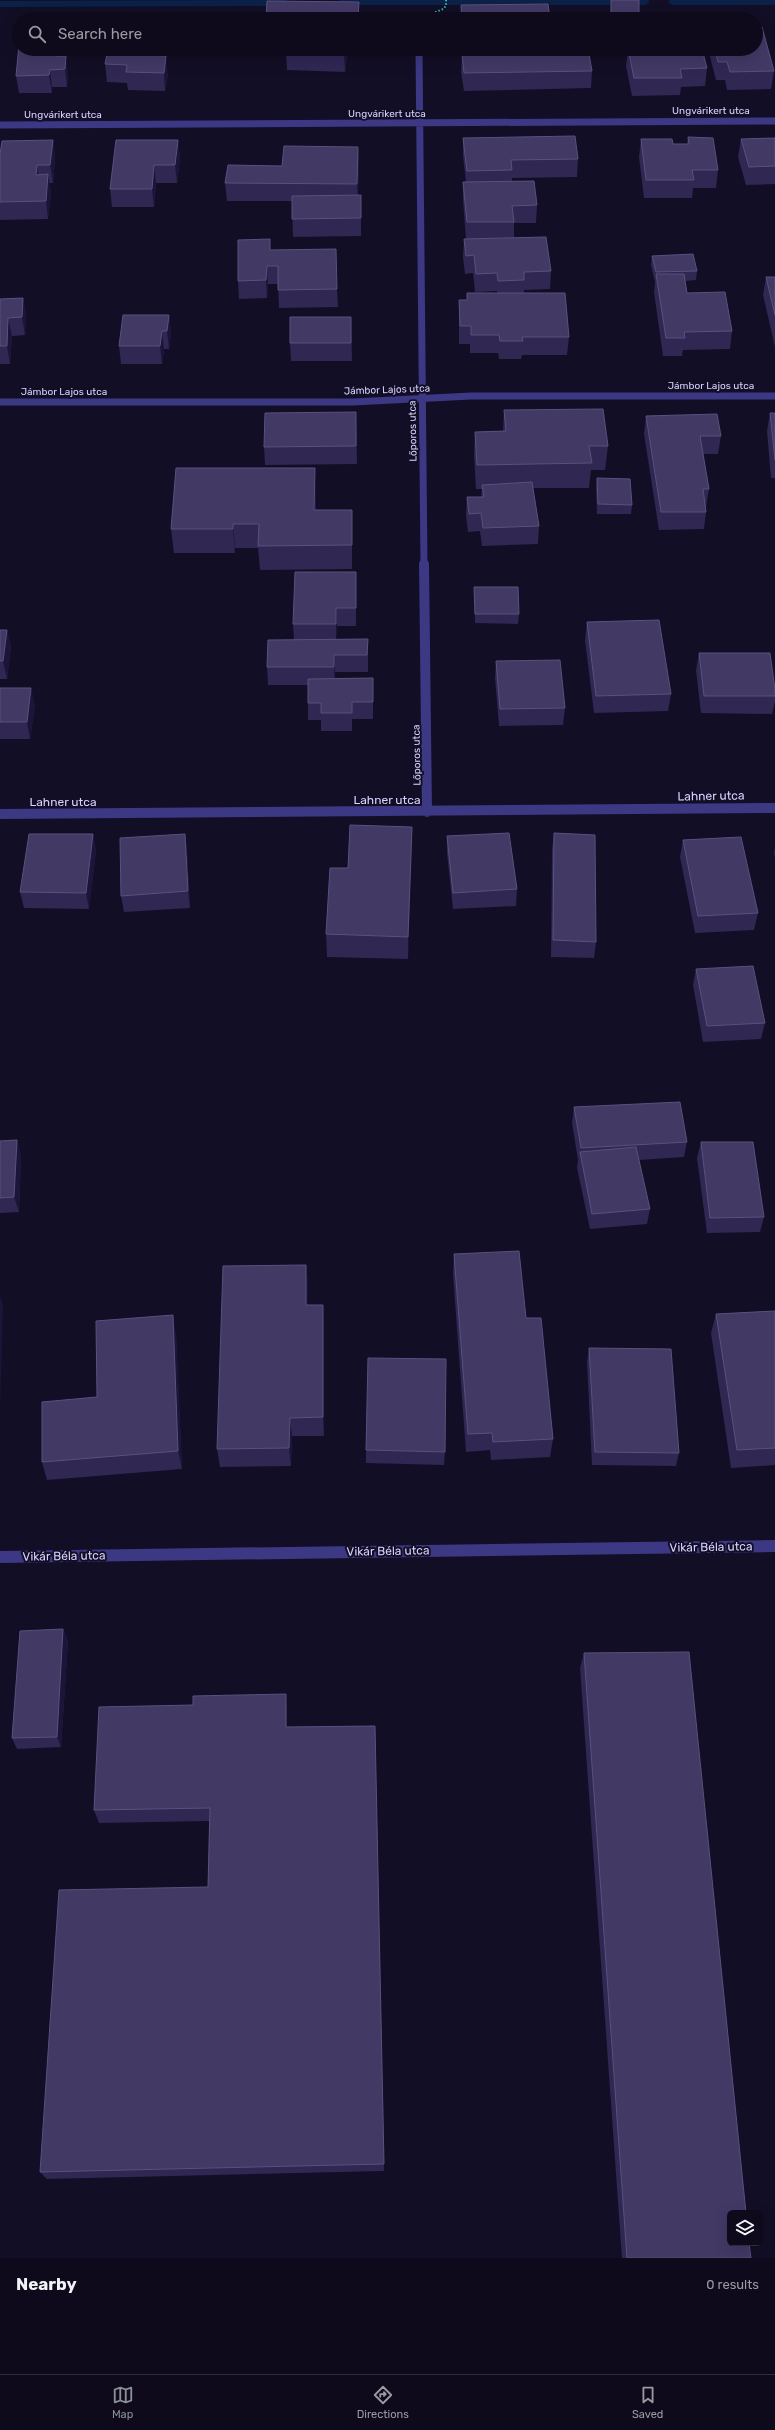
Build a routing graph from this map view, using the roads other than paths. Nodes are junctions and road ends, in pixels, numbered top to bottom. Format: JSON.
{"nodes":[{"id":1,"x":418,"y":56,"type":"edge"},
{"id":2,"x":775,"y":121,"type":"edge"},
{"id":3,"x":419,"y":124,"type":"junction"},
{"id":4,"x":0,"y":125,"type":"edge"},
{"id":5,"x":775,"y":396,"type":"edge"},
{"id":6,"x":423,"y":399,"type":"junction"},
{"id":7,"x":0,"y":402,"type":"edge"},
{"id":8,"x":775,"y":808,"type":"edge"},
{"id":9,"x":427,"y":812,"type":"junction"},
{"id":10,"x":0,"y":814,"type":"edge"},
{"id":11,"x":775,"y":1546,"type":"edge"},
{"id":12,"x":0,"y":1557,"type":"edge"}],
"edges":[{"from":1,"to":3,"type":"street","name":"Lőporos utca"},
{"from":2,"to":3,"type":"street","name":"Ungvárikert utca"},
{"from":3,"to":4,"type":"street","name":"Ungvárikert utca"},
{"from":3,"to":6,"type":"street","name":"Lőporos utca"},
{"from":5,"to":6,"type":"street","name":"Jámbor Lajos utca"},
{"from":6,"to":7,"type":"street","name":"Jámbor Lajos utca"},
{"from":6,"to":9,"type":"street","name":"Lőporos utca"},
{"from":8,"to":9,"type":"street","name":"Lahner utca"},
{"from":9,"to":10,"type":"street","name":"Lahner utca"},
{"from":11,"to":12,"type":"street","name":"Vikár Béla utca"}]}
